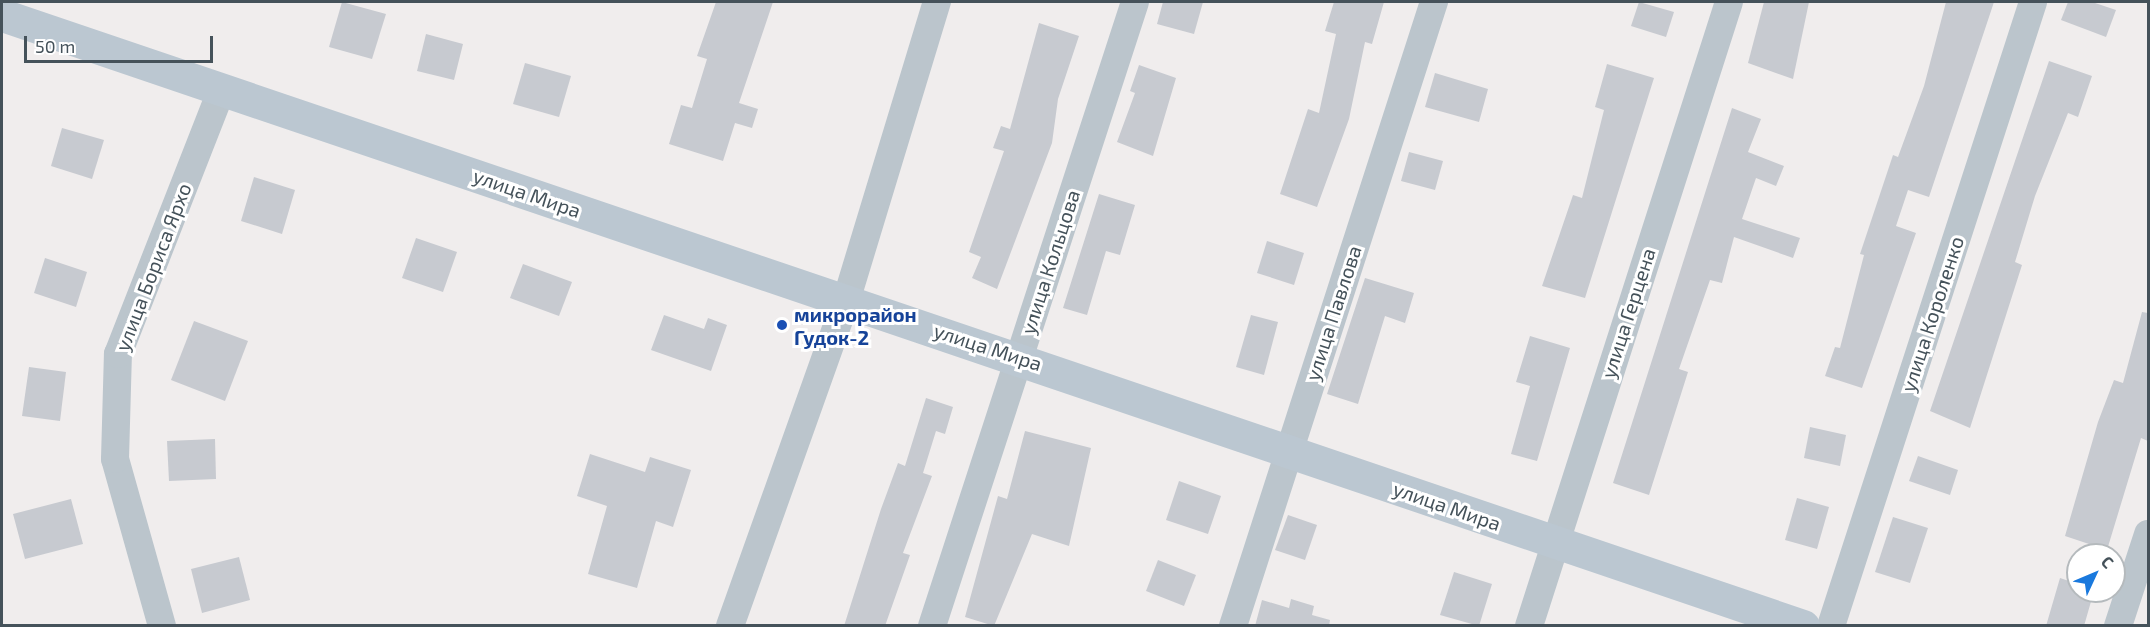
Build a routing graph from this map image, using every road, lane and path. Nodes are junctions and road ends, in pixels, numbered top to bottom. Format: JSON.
{"nodes":[{"id":1,"x":937,"y":2,"type":"edge"},
{"id":2,"x":1135,"y":2,"type":"edge"},
{"id":3,"x":1434,"y":2,"type":"edge"},
{"id":4,"x":1729,"y":2,"type":"edge"},
{"id":5,"x":2033,"y":2,"type":"edge"},
{"id":6,"x":2,"y":15,"type":"edge"},
{"id":7,"x":222,"y":89,"type":"junction"},
{"id":8,"x":846,"y":301,"type":"junction"},
{"id":9,"x":1019,"y":357,"type":"junction"},
{"id":10,"x":1287,"y":453,"type":"junction"},
{"id":11,"x":2148,"y":534,"type":"edge"},
{"id":12,"x":1554,"y":542,"type":"junction"},
{"id":13,"x":162,"y":626,"type":"edge"},
{"id":14,"x":730,"y":626,"type":"edge"},
{"id":15,"x":932,"y":626,"type":"edge"},
{"id":16,"x":1233,"y":626,"type":"edge"},
{"id":17,"x":1529,"y":626,"type":"edge"},
{"id":18,"x":1803,"y":626,"type":"edge"},
{"id":19,"x":1831,"y":626,"type":"edge"},
{"id":20,"x":2118,"y":626,"type":"edge"}],
"edges":[{"from":1,"to":8,"type":"street"},
{"from":2,"to":9,"type":"street","name":"улица Кольцова"},
{"from":3,"to":10,"type":"street","name":"улица Павлова"},
{"from":4,"to":12,"type":"street","name":"улица Герцена"},
{"from":5,"to":19,"type":"street","name":"улица Короленко"},
{"from":6,"to":7,"type":"main road","name":"улица Мира"},
{"from":7,"to":8,"type":"main road","name":"улица Мира"},
{"from":7,"to":13,"type":"street","name":"улица Бориса Ярхо"},
{"from":8,"to":9,"type":"main road","name":"улица Мира"},
{"from":8,"to":14,"type":"street"},
{"from":9,"to":10,"type":"main road","name":"улица Мира"},
{"from":9,"to":15,"type":"street","name":"улица Кольцова"},
{"from":10,"to":12,"type":"main road","name":"улица Мира"},
{"from":10,"to":16,"type":"street","name":"улица Павлова"},
{"from":11,"to":20,"type":"street"},
{"from":12,"to":17,"type":"street","name":"улица Герцена"},
{"from":12,"to":18,"type":"main road","name":"улица Мира"}]}
